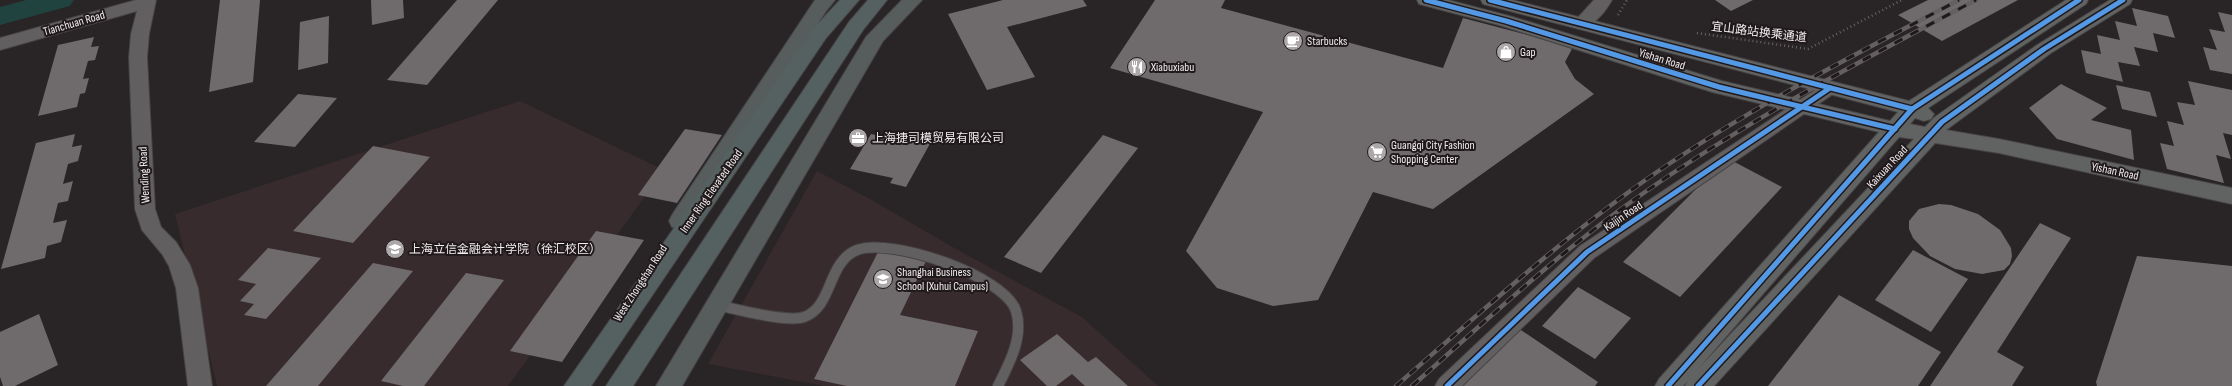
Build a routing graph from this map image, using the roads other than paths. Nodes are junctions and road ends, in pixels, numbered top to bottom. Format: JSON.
{"nodes":[{"id":1,"x":826,"y":0,"type":"edge"},
{"id":2,"x":850,"y":0,"type":"edge"},
{"id":3,"x":878,"y":0,"type":"edge"},
{"id":4,"x":913,"y":0,"type":"edge"},
{"id":5,"x":1426,"y":0,"type":"edge"},
{"id":6,"x":1490,"y":0,"type":"edge"},
{"id":7,"x":1604,"y":0,"type":"edge"},
{"id":8,"x":2080,"y":0,"type":"edge"},
{"id":9,"x":2123,"y":0,"type":"edge"},
{"id":10,"x":148,"y":1,"type":"edge"},
{"id":11,"x":1582,"y":23,"type":"junction"},
{"id":12,"x":0,"y":44,"type":"edge"},
{"id":13,"x":1830,"y":88,"type":"junction"},
{"id":14,"x":1802,"y":107,"type":"junction"},
{"id":15,"x":1912,"y":109,"type":"junction"},
{"id":16,"x":1936,"y":128,"type":"junction"},
{"id":17,"x":1895,"y":129,"type":"junction"},
{"id":18,"x":2232,"y":196,"type":"edge"},
{"id":19,"x":717,"y":304,"type":"junction"},
{"id":20,"x":200,"y":386,"type":"edge"},
{"id":21,"x":573,"y":386,"type":"edge"},
{"id":22,"x":577,"y":386,"type":"edge"},
{"id":23,"x":619,"y":386,"type":"edge"},
{"id":24,"x":669,"y":386,"type":"edge"},
{"id":25,"x":998,"y":386,"type":"edge"},
{"id":26,"x":1447,"y":386,"type":"edge"},
{"id":27,"x":1668,"y":386,"type":"edge"},
{"id":28,"x":1698,"y":386,"type":"edge"}],
"edges":[{"from":1,"to":21,"type":"main road","name":"West Zhongshan Road"},
{"from":2,"to":22,"type":"highway","name":"Inner Ring Elevated Road"},
{"from":3,"to":23,"type":"highway"},
{"from":4,"to":19,"type":"main road"},
{"from":5,"to":14,"type":"street","name":"Yishan Road"},
{"from":6,"to":11,"type":"street","name":"Yishan Road"},
{"from":7,"to":11,"type":"street"},
{"from":8,"to":15,"type":"street","name":"Kaixuan Road"},
{"from":9,"to":16,"type":"street","name":"Kaixuan Road"},
{"from":10,"to":12,"type":"street","name":"Tianchuan Road"},
{"from":10,"to":20,"type":"street","name":"Wending Road"},
{"from":11,"to":13,"type":"street","name":"Yishan Road"},
{"from":13,"to":14,"type":"street","name":"Kaijin Road"},
{"from":13,"to":15,"type":"street","name":"Yishan Road"},
{"from":14,"to":17,"type":"street","name":"Yishan Road"},
{"from":14,"to":26,"type":"street","name":"Kaijin Road"},
{"from":15,"to":16,"type":"street","name":"Yishan Road"},
{"from":15,"to":17,"type":"street","name":"Kaixuan Road"},
{"from":16,"to":17,"type":"street","name":"Yishan Road"},
{"from":16,"to":18,"type":"street","name":"Yishan Road"},
{"from":16,"to":28,"type":"street","name":"Kaixuan Road"},
{"from":17,"to":27,"type":"street","name":"Kaixuan Road"},
{"from":19,"to":24,"type":"main road"},
{"from":19,"to":25,"type":"lane"}]}
